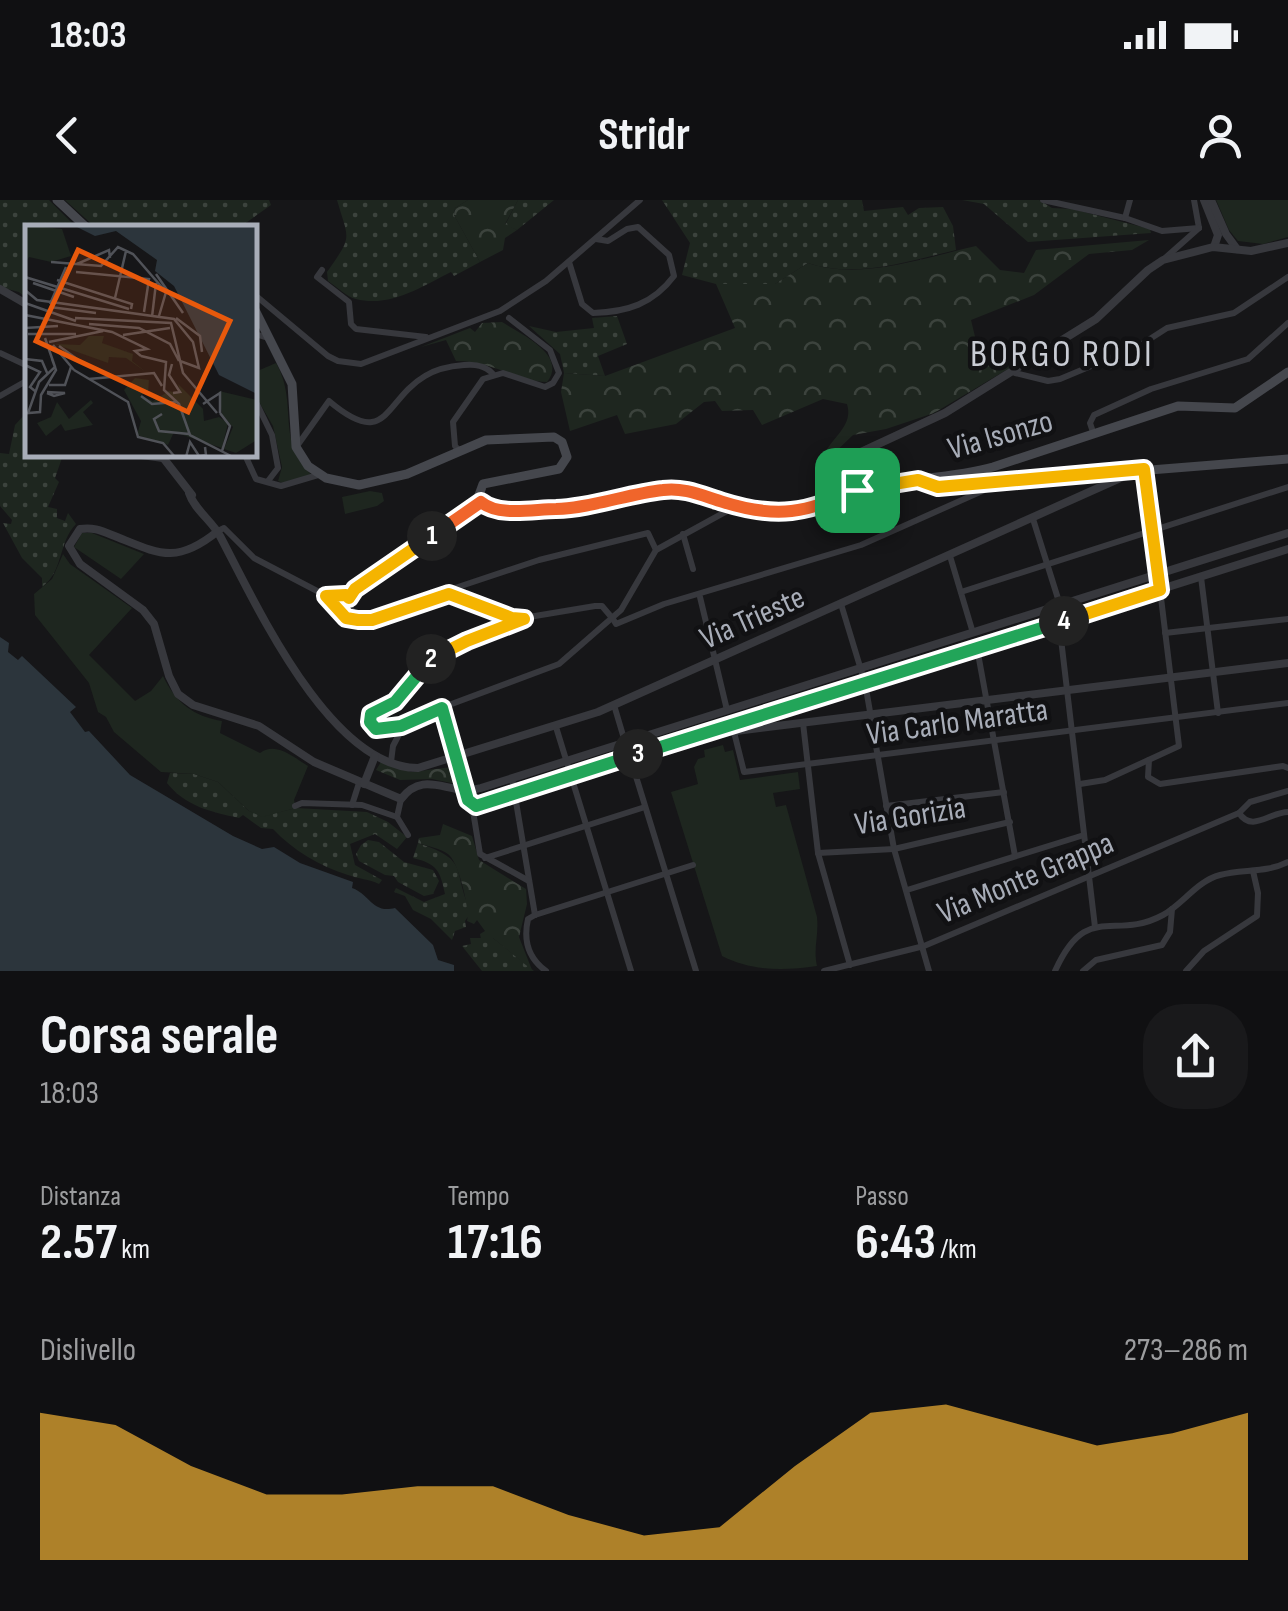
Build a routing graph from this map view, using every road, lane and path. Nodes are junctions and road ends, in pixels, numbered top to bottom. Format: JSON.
{"nodes":[{"id":1,"x":57,"y":200,"type":"edge"},
{"id":2,"x":640,"y":200,"type":"edge"},
{"id":3,"x":1130,"y":200,"type":"edge"},
{"id":4,"x":1194,"y":200,"type":"edge"},
{"id":5,"x":1208,"y":200,"type":"edge"},
{"id":6,"x":1045,"y":201,"type":"edge"},
{"id":7,"x":1126,"y":218,"type":"junction"},
{"id":8,"x":83,"y":225,"type":"edge"},
{"id":9,"x":1200,"y":228,"type":"junction"},
{"id":10,"x":1218,"y":235,"type":"junction"},
{"id":11,"x":596,"y":239,"type":"junction"},
{"id":12,"x":1288,"y":243,"type":"edge"},
{"id":13,"x":1213,"y":247,"type":"junction"},
{"id":14,"x":1237,"y":249,"type":"junction"},
{"id":15,"x":1163,"y":260,"type":"junction"},
{"id":16,"x":569,"y":262,"type":"junction"},
{"id":17,"x":322,"y":270,"type":"dead end"},
{"id":18,"x":1288,"y":277,"type":"edge"},
{"id":19,"x":0,"y":289,"type":"edge"},
{"id":20,"x":258,"y":297,"type":"edge"},
{"id":21,"x":25,"y":303,"type":"edge"},
{"id":22,"x":506,"y":312,"type":"junction"},
{"id":23,"x":258,"y":316,"type":"edge"},
{"id":24,"x":1288,"y":323,"type":"edge"},
{"id":25,"x":258,"y":335,"type":"edge"},
{"id":26,"x":268,"y":338,"type":"junction"},
{"id":27,"x":408,"y":343,"type":"junction"},
{"id":28,"x":0,"y":353,"type":"edge"},
{"id":29,"x":25,"y":365,"type":"edge"},
{"id":30,"x":1015,"y":372,"type":"junction"},
{"id":31,"x":1288,"y":372,"type":"edge"},
{"id":32,"x":493,"y":374,"type":"junction"},
{"id":33,"x":25,"y":382,"type":"edge"},
{"id":34,"x":0,"y":396,"type":"edge"},
{"id":35,"x":258,"y":406,"type":"edge"},
{"id":36,"x":1093,"y":432,"type":"junction"},
{"id":37,"x":296,"y":447,"type":"junction"},
{"id":38,"x":460,"y":452,"type":"junction"},
{"id":39,"x":164,"y":458,"type":"edge"},
{"id":40,"x":246,"y":458,"type":"edge"},
{"id":41,"x":1288,"y":458,"type":"edge"},
{"id":42,"x":1142,"y":469,"type":"junction"},
{"id":43,"x":316,"y":476,"type":"junction"},
{"id":44,"x":268,"y":481,"type":"junction"},
{"id":45,"x":937,"y":482,"type":"junction"},
{"id":46,"x":1002,"y":482,"type":"junction"},
{"id":47,"x":1288,"y":486,"type":"edge"},
{"id":48,"x":857,"y":490,"type":"junction"},
{"id":49,"x":481,"y":502,"type":"junction"},
{"id":50,"x":736,"y":506,"type":"junction"},
{"id":51,"x":1033,"y":519,"type":"junction"},
{"id":52,"x":1152,"y":530,"type":"junction"},
{"id":53,"x":218,"y":531,"type":"junction"},
{"id":54,"x":1288,"y":532,"type":"edge"},
{"id":55,"x":683,"y":534,"type":"junction"},
{"id":56,"x":1288,"y":549,"type":"edge"},
{"id":57,"x":656,"y":550,"type":"junction"},
{"id":58,"x":950,"y":556,"type":"junction"},
{"id":59,"x":1047,"y":563,"type":"junction"},
{"id":60,"x":692,"y":570,"type":"dead end"},
{"id":61,"x":1158,"y":573,"type":"junction"},
{"id":62,"x":1201,"y":577,"type":"junction"},
{"id":63,"x":1160,"y":590,"type":"junction"},
{"id":64,"x":961,"y":592,"type":"junction"},
{"id":65,"x":449,"y":594,"type":"junction"},
{"id":66,"x":326,"y":596,"type":"junction"},
{"id":67,"x":700,"y":597,"type":"dead end"},
{"id":68,"x":349,"y":598,"type":"junction"},
{"id":69,"x":841,"y":604,"type":"junction"},
{"id":70,"x":1060,"y":605,"type":"junction"},
{"id":71,"x":524,"y":619,"type":"junction"},
{"id":72,"x":612,"y":619,"type":"junction"},
{"id":73,"x":1288,"y":619,"type":"edge"},
{"id":74,"x":358,"y":620,"type":"junction"},
{"id":75,"x":1060,"y":622,"type":"junction"},
{"id":76,"x":1208,"y":628,"type":"junction"},
{"id":77,"x":973,"y":632,"type":"junction"},
{"id":78,"x":1166,"y":634,"type":"junction"},
{"id":79,"x":976,"y":648,"type":"junction"},
{"id":80,"x":715,"y":661,"type":"junction"},
{"id":81,"x":1288,"y":664,"type":"edge"},
{"id":82,"x":424,"y":666,"type":"junction"},
{"id":83,"x":861,"y":668,"type":"junction"},
{"id":84,"x":1214,"y":673,"type":"junction"},
{"id":85,"x":432,"y":674,"type":"dead end"},
{"id":86,"x":1172,"y":679,"type":"junction"},
{"id":87,"x":864,"y":683,"type":"junction"},
{"id":88,"x":1069,"y":691,"type":"junction"},
{"id":89,"x":987,"y":701,"type":"junction"},
{"id":90,"x":1288,"y":703,"type":"edge"},
{"id":91,"x":614,"y":706,"type":"junction"},
{"id":92,"x":442,"y":708,"type":"junction"},
{"id":93,"x":727,"y":710,"type":"junction"},
{"id":94,"x":1218,"y":713,"type":"junction"},
{"id":95,"x":870,"y":715,"type":"junction"},
{"id":96,"x":1177,"y":718,"type":"junction"},
{"id":97,"x":803,"y":723,"type":"junction"},
{"id":98,"x":401,"y":726,"type":"junction"},
{"id":99,"x":556,"y":727,"type":"junction"},
{"id":100,"x":733,"y":728,"type":"junction"},
{"id":101,"x":1073,"y":731,"type":"junction"},
{"id":102,"x":994,"y":741,"type":"junction"},
{"id":103,"x":625,"y":742,"type":"junction"},
{"id":104,"x":375,"y":756,"type":"junction"},
{"id":105,"x":630,"y":757,"type":"junction"},
{"id":106,"x":457,"y":758,"type":"junction"},
{"id":107,"x":877,"y":758,"type":"junction"},
{"id":108,"x":1149,"y":759,"type":"junction"},
{"id":109,"x":566,"y":761,"type":"junction"},
{"id":110,"x":391,"y":762,"type":"junction"},
{"id":111,"x":806,"y":766,"type":"junction"},
{"id":112,"x":1288,"y":768,"type":"edge"},
{"id":113,"x":570,"y":776,"type":"junction"},
{"id":114,"x":512,"y":778,"type":"junction"},
{"id":115,"x":362,"y":784,"type":"junction"},
{"id":116,"x":1080,"y":784,"type":"junction"},
{"id":117,"x":1288,"y":791,"type":"edge"},
{"id":118,"x":468,"y":792,"type":"junction"},
{"id":119,"x":1004,"y":792,"type":"junction"},
{"id":120,"x":516,"y":793,"type":"junction"},
{"id":121,"x":400,"y":800,"type":"junction"},
{"id":122,"x":352,"y":805,"type":"junction"},
{"id":123,"x":295,"y":806,"type":"dead end"},
{"id":124,"x":476,"y":806,"type":"junction"},
{"id":125,"x":886,"y":806,"type":"junction"},
{"id":126,"x":645,"y":807,"type":"junction"},
{"id":127,"x":1288,"y":812,"type":"edge"},
{"id":128,"x":1239,"y":813,"type":"junction"},
{"id":129,"x":397,"y":817,"type":"junction"},
{"id":130,"x":1010,"y":822,"type":"junction"},
{"id":131,"x":586,"y":826,"type":"junction"},
{"id":132,"x":408,"y":835,"type":"dead end"},
{"id":133,"x":1084,"y":835,"type":"junction"},
{"id":134,"x":524,"y":846,"type":"junction"},
{"id":135,"x":894,"y":849,"type":"junction"},
{"id":136,"x":818,"y":853,"type":"junction"},
{"id":137,"x":1016,"y":856,"type":"junction"},
{"id":138,"x":484,"y":858,"type":"junction"},
{"id":139,"x":1288,"y":862,"type":"edge"},
{"id":140,"x":693,"y":865,"type":"dead end"},
{"id":141,"x":1253,"y":871,"type":"junction"},
{"id":142,"x":666,"y":874,"type":"junction"},
{"id":143,"x":1089,"y":878,"type":"junction"},
{"id":144,"x":530,"y":882,"type":"junction"},
{"id":145,"x":907,"y":890,"type":"junction"},
{"id":146,"x":607,"y":892,"type":"junction"},
{"id":147,"x":1172,"y":909,"type":"junction"},
{"id":148,"x":535,"y":915,"type":"junction"},
{"id":149,"x":1095,"y":927,"type":"junction"},
{"id":150,"x":924,"y":946,"type":"junction"},
{"id":151,"x":876,"y":959,"type":"junction"},
{"id":152,"x":850,"y":965,"type":"junction"},
{"id":153,"x":546,"y":971,"type":"edge"},
{"id":154,"x":631,"y":971,"type":"edge"},
{"id":155,"x":696,"y":971,"type":"edge"},
{"id":156,"x":824,"y":971,"type":"edge"},
{"id":157,"x":879,"y":971,"type":"edge"},
{"id":158,"x":929,"y":971,"type":"edge"},
{"id":159,"x":1054,"y":971,"type":"edge"},
{"id":160,"x":1083,"y":971,"type":"edge"},
{"id":161,"x":1186,"y":971,"type":"edge"}],
"edges":[{"from":1,"to":8,"type":"main road"},
{"from":2,"to":11,"type":"street"},
{"from":3,"to":7,"type":"street"},
{"from":4,"to":9,"type":"street"},
{"from":5,"to":10,"type":"street"},
{"from":5,"to":14,"type":"street"},
{"from":6,"to":7,"type":"street"},
{"from":7,"to":9,"type":"street"},
{"from":9,"to":15,"type":"street"},
{"from":10,"to":13,"type":"street"},
{"from":10,"to":14,"type":"street"},
{"from":11,"to":16,"type":"street"},
{"from":11,"to":16,"type":"street"},
{"from":12,"to":14,"type":"street"},
{"from":13,"to":14,"type":"street"},
{"from":13,"to":15,"type":"street"},
{"from":15,"to":30,"type":"street"},
{"from":16,"to":22,"type":"street"},
{"from":17,"to":27,"type":"street"},
{"from":18,"to":30,"type":"street"},
{"from":19,"to":21,"type":"street"},
{"from":20,"to":27,"type":"street"},
{"from":22,"to":27,"type":"street"},
{"from":22,"to":32,"type":"street"},
{"from":23,"to":26,"type":"main road"},
{"from":24,"to":36,"type":"street"},
{"from":25,"to":26,"type":"street"},
{"from":26,"to":37,"type":"main road"},
{"from":28,"to":29,"type":"street"},
{"from":30,"to":48,"type":"street"},
{"from":31,"to":36,"type":"main road","name":"Via Isonzo"},
{"from":32,"to":37,"type":"street"},
{"from":32,"to":38,"type":"street"},
{"from":33,"to":34,"type":"street"},
{"from":35,"to":44,"type":"street"},
{"from":36,"to":45,"type":"main road","name":"Via Isonzo"},
{"from":37,"to":43,"type":"main road"},
{"from":38,"to":43,"type":"main road"},
{"from":38,"to":49,"type":"main road"},
{"from":39,"to":53,"type":"street"},
{"from":40,"to":44,"type":"street"},
{"from":41,"to":42,"type":"main road"},
{"from":42,"to":46,"type":"main road"},
{"from":42,"to":51,"type":"street","name":"Via Trieste"},
{"from":42,"to":52,"type":"street"},
{"from":43,"to":44,"type":"street"},
{"from":45,"to":46,"type":"main road"},
{"from":45,"to":48,"type":"main road","name":"Via Isonzo"},
{"from":46,"to":72,"type":"street"},
{"from":47,"to":52,"type":"street"},
{"from":48,"to":50,"type":"main road","name":"Via Isonzo"},
{"from":49,"to":50,"type":"main road","name":"Via Isonzo"},
{"from":49,"to":68,"type":"street"},
{"from":50,"to":55,"type":"street"},
{"from":51,"to":58,"type":"street","name":"Via Trieste"},
{"from":51,"to":59,"type":"street"},
{"from":52,"to":59,"type":"street"},
{"from":52,"to":61,"type":"street"},
{"from":53,"to":66,"type":"street"},
{"from":53,"to":104,"type":"street"},
{"from":53,"to":115,"type":"street"},
{"from":54,"to":61,"type":"street"},
{"from":55,"to":57,"type":"street"},
{"from":55,"to":60,"type":"street"},
{"from":56,"to":62,"type":"street"},
{"from":57,"to":65,"type":"street"},
{"from":57,"to":72,"type":"street"},
{"from":58,"to":64,"type":"street"},
{"from":58,"to":69,"type":"street","name":"Via Trieste"},
{"from":59,"to":64,"type":"street"},
{"from":59,"to":70,"type":"street"},
{"from":61,"to":63,"type":"street"},
{"from":61,"to":70,"type":"street"},
{"from":62,"to":63,"type":"street"},
{"from":62,"to":76,"type":"street"},
{"from":63,"to":75,"type":"street"},
{"from":63,"to":78,"type":"street"},
{"from":64,"to":77,"type":"street"},
{"from":65,"to":71,"type":"street"},
{"from":65,"to":74,"type":"street"},
{"from":66,"to":68,"type":"street"},
{"from":66,"to":74,"type":"street"},
{"from":67,"to":80,"type":"street"},
{"from":68,"to":74,"type":"street"},
{"from":69,"to":80,"type":"street","name":"Via Trieste"},
{"from":69,"to":83,"type":"street"},
{"from":70,"to":77,"type":"street"},
{"from":71,"to":72,"type":"street"},
{"from":71,"to":82,"type":"street"},
{"from":72,"to":92,"type":"street"},
{"from":73,"to":76,"type":"street"},
{"from":75,"to":79,"type":"street"},
{"from":75,"to":88,"type":"street"},
{"from":76,"to":78,"type":"street"},
{"from":76,"to":84,"type":"street"},
{"from":77,"to":83,"type":"street"},
{"from":78,"to":86,"type":"street"},
{"from":79,"to":87,"type":"street"},
{"from":79,"to":89,"type":"street"},
{"from":80,"to":91,"type":"street","name":"Via Trieste"},
{"from":80,"to":93,"type":"street"},
{"from":81,"to":84,"type":"street"},
{"from":82,"to":85,"type":"street"},
{"from":82,"to":98,"type":"street"},
{"from":83,"to":87,"type":"street"},
{"from":83,"to":93,"type":"street"},
{"from":84,"to":86,"type":"street"},
{"from":84,"to":94,"type":"street"},
{"from":86,"to":88,"type":"street"},
{"from":86,"to":96,"type":"street"},
{"from":87,"to":95,"type":"street"},
{"from":87,"to":100,"type":"street"},
{"from":88,"to":89,"type":"street"},
{"from":88,"to":101,"type":"street"},
{"from":89,"to":95,"type":"street"},
{"from":89,"to":102,"type":"street"},
{"from":90,"to":94,"type":"street"},
{"from":91,"to":99,"type":"street","name":"Via Trieste"},
{"from":91,"to":103,"type":"street"},
{"from":92,"to":98,"type":"street"},
{"from":92,"to":106,"type":"street"},
{"from":93,"to":100,"type":"street"},
{"from":93,"to":103,"type":"street"},
{"from":94,"to":96,"type":"street","name":"Via Carlo Maratta"},
{"from":95,"to":97,"type":"street"},
{"from":95,"to":107,"type":"street"},
{"from":96,"to":101,"type":"street","name":"Via Carlo Maratta"},
{"from":96,"to":108,"type":"street"},
{"from":97,"to":100,"type":"street"},
{"from":97,"to":111,"type":"street"},
{"from":98,"to":110,"type":"street"},
{"from":99,"to":106,"type":"street","name":"Via Trieste"},
{"from":99,"to":109,"type":"street"},
{"from":100,"to":105,"type":"street"},
{"from":100,"to":111,"type":"street","name":"Via Carlo Maratta"},
{"from":101,"to":102,"type":"street","name":"Via Carlo Maratta"},
{"from":101,"to":116,"type":"street"},
{"from":102,"to":107,"type":"street","name":"Via Carlo Maratta"},
{"from":102,"to":119,"type":"street"},
{"from":103,"to":109,"type":"street"},
{"from":104,"to":110,"type":"street","name":"Via Trieste"},
{"from":104,"to":115,"type":"street"},
{"from":105,"to":113,"type":"street"},
{"from":105,"to":126,"type":"street"},
{"from":106,"to":110,"type":"street","name":"Via Trieste"},
{"from":106,"to":118,"type":"street"},
{"from":107,"to":111,"type":"street","name":"Via Carlo Maratta"},
{"from":107,"to":125,"type":"street"},
{"from":108,"to":112,"type":"street"},
{"from":108,"to":116,"type":"street"},
{"from":109,"to":113,"type":"street"},
{"from":109,"to":114,"type":"street"},
{"from":111,"to":136,"type":"street"},
{"from":113,"to":120,"type":"street"},
{"from":113,"to":131,"type":"street"},
{"from":114,"to":118,"type":"street"},
{"from":114,"to":120,"type":"street"},
{"from":115,"to":121,"type":"street"},
{"from":115,"to":122,"type":"street"},
{"from":116,"to":133,"type":"street"},
{"from":117,"to":128,"type":"street","name":"Via Monte Grappa"},
{"from":118,"to":121,"type":"street"},
{"from":118,"to":124,"type":"street"},
{"from":119,"to":125,"type":"street"},
{"from":119,"to":130,"type":"street"},
{"from":120,"to":124,"type":"street"},
{"from":120,"to":134,"type":"street"},
{"from":121,"to":129,"type":"street"},
{"from":122,"to":123,"type":"street"},
{"from":122,"to":129,"type":"street"},
{"from":124,"to":138,"type":"street"},
{"from":125,"to":135,"type":"street"},
{"from":126,"to":131,"type":"street"},
{"from":126,"to":142,"type":"street"},
{"from":127,"to":128,"type":"street"},
{"from":128,"to":143,"type":"street","name":"Via Monte Grappa"},
{"from":129,"to":132,"type":"street"},
{"from":130,"to":135,"type":"street","name":"Via Gorizia"},
{"from":130,"to":137,"type":"street"},
{"from":131,"to":134,"type":"street"},
{"from":131,"to":146,"type":"street"},
{"from":133,"to":137,"type":"street"},
{"from":133,"to":143,"type":"street"},
{"from":134,"to":138,"type":"street"},
{"from":134,"to":144,"type":"street"},
{"from":135,"to":136,"type":"street","name":"Via Gorizia"},
{"from":135,"to":145,"type":"street"},
{"from":136,"to":152,"type":"street"},
{"from":137,"to":145,"type":"street"},
{"from":138,"to":144,"type":"street"},
{"from":139,"to":141,"type":"street"},
{"from":140,"to":142,"type":"street"},
{"from":141,"to":147,"type":"street"},
{"from":141,"to":161,"type":"street"},
{"from":142,"to":146,"type":"street"},
{"from":142,"to":155,"type":"street"},
{"from":143,"to":149,"type":"street"},
{"from":143,"to":150,"type":"street","name":"Via Monte Grappa"},
{"from":144,"to":148,"type":"street"},
{"from":145,"to":150,"type":"street"},
{"from":146,"to":148,"type":"street"},
{"from":146,"to":154,"type":"street"},
{"from":147,"to":149,"type":"street"},
{"from":147,"to":160,"type":"street"},
{"from":148,"to":153,"type":"street"},
{"from":149,"to":159,"type":"street"},
{"from":150,"to":151,"type":"street","name":"Via Monte Grappa"},
{"from":150,"to":158,"type":"street"},
{"from":151,"to":152,"type":"street","name":"Via Monte Grappa"},
{"from":151,"to":157,"type":"street"},
{"from":152,"to":156,"type":"street","name":"Via Monte Grappa"}]}
